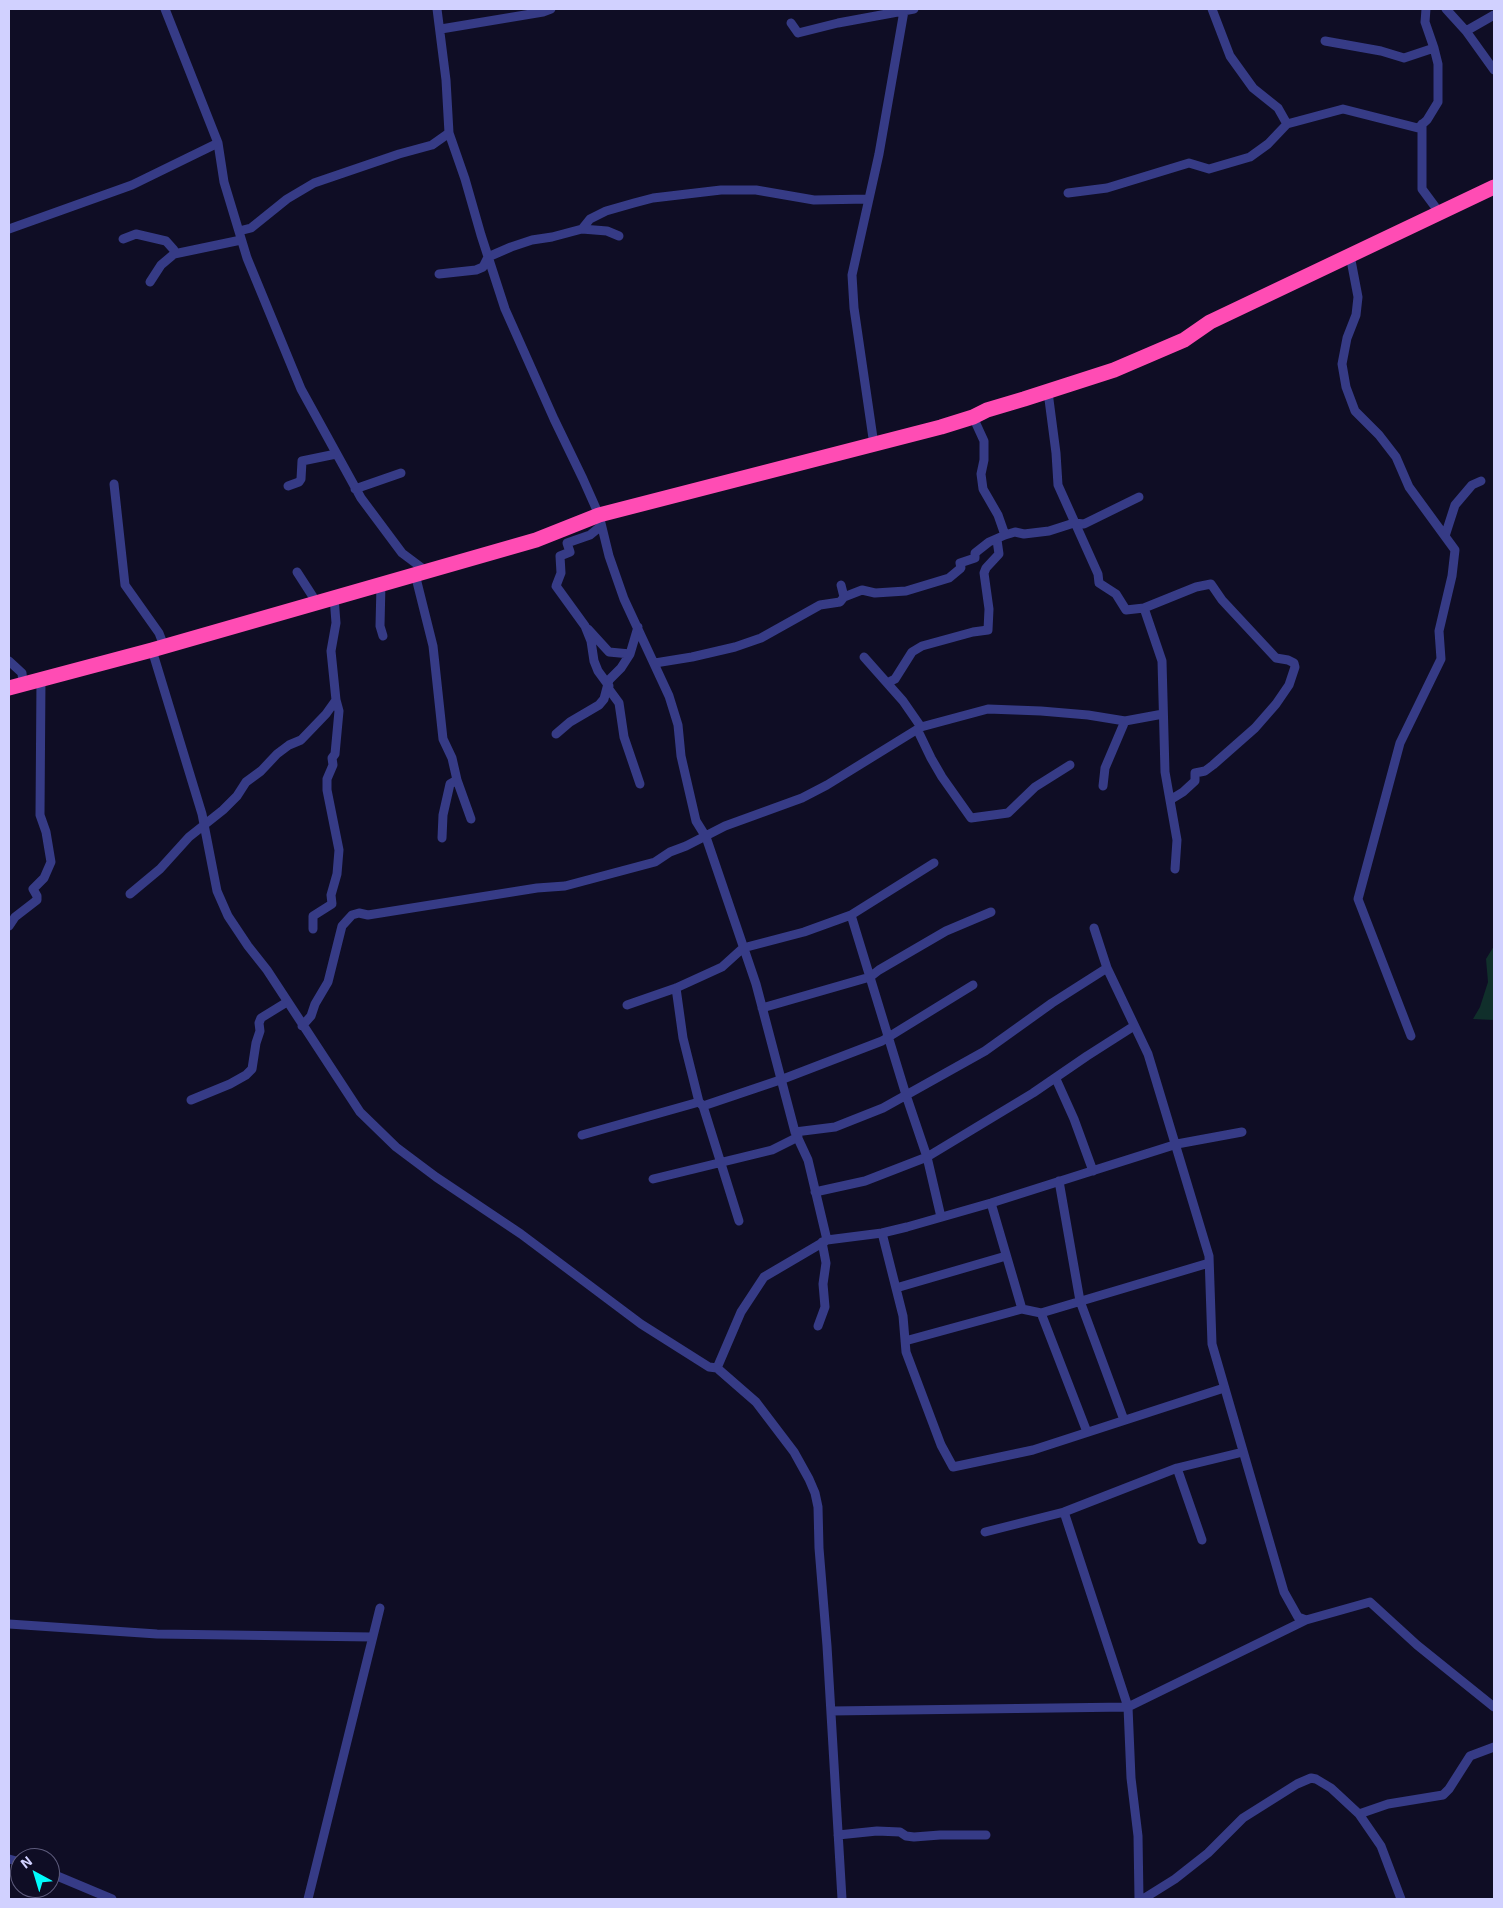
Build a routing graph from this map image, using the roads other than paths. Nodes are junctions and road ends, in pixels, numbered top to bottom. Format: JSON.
{"nodes":[{"id":1,"x":165,"y":9,"type":"edge"},
{"id":2,"x":437,"y":9,"type":"edge"},
{"id":3,"x":551,"y":9,"type":"edge"},
{"id":4,"x":914,"y":9,"type":"edge"},
{"id":5,"x":1212,"y":9,"type":"edge"},
{"id":6,"x":1426,"y":9,"type":"edge"},
{"id":7,"x":1446,"y":9,"type":"edge"},
{"id":8,"x":904,"y":10,"type":"junction"},
{"id":9,"x":1494,"y":15,"type":"edge"},
{"id":10,"x":791,"y":23,"type":"dead end"},
{"id":11,"x":441,"y":29,"type":"junction"},
{"id":12,"x":1466,"y":31,"type":"junction"},
{"id":13,"x":1325,"y":42,"type":"dead end"},
{"id":14,"x":1434,"y":48,"type":"junction"},
{"id":15,"x":1494,"y":70,"type":"edge"},
{"id":16,"x":1287,"y":124,"type":"junction"},
{"id":17,"x":1422,"y":124,"type":"junction"},
{"id":18,"x":449,"y":133,"type":"junction"},
{"id":19,"x":218,"y":143,"type":"junction"},
{"id":20,"x":1494,"y":188,"type":"edge"},
{"id":21,"x":1068,"y":193,"type":"dead end"},
{"id":22,"x":869,"y":199,"type":"junction"},
{"id":23,"x":1439,"y":212,"type":"junction"},
{"id":24,"x":9,"y":229,"type":"edge"},
{"id":25,"x":582,"y":229,"type":"junction"},
{"id":26,"x":240,"y":231,"type":"junction"},
{"id":27,"x":619,"y":236,"type":"dead end"},
{"id":28,"x":123,"y":239,"type":"dead end"},
{"id":29,"x":242,"y":240,"type":"junction"},
{"id":30,"x":174,"y":254,"type":"junction"},
{"id":31,"x":1350,"y":255,"type":"junction"},
{"id":32,"x":488,"y":257,"type":"junction"},
{"id":33,"x":440,"y":274,"type":"dead end"},
{"id":34,"x":150,"y":282,"type":"dead end"},
{"id":35,"x":1048,"y":392,"type":"junction"},
{"id":36,"x":973,"y":417,"type":"junction"},
{"id":37,"x":874,"y":445,"type":"junction"},
{"id":38,"x":336,"y":454,"type":"junction"},
{"id":39,"x":401,"y":473,"type":"dead end"},
{"id":40,"x":1481,"y":481,"type":"dead end"},
{"id":41,"x":114,"y":484,"type":"dead end"},
{"id":42,"x":288,"y":486,"type":"dead end"},
{"id":43,"x":356,"y":489,"type":"junction"},
{"id":44,"x":1139,"y":498,"type":"dead end"},
{"id":45,"x":600,"y":521,"type":"junction"},
{"id":46,"x":1074,"y":523,"type":"junction"},
{"id":47,"x":1445,"y":536,"type":"junction"},
{"id":48,"x":1001,"y":537,"type":"junction"},
{"id":49,"x":297,"y":572,"type":"dead end"},
{"id":50,"x":421,"y":572,"type":"junction"},
{"id":51,"x":381,"y":584,"type":"junction"},
{"id":52,"x":841,"y":585,"type":"dead end"},
{"id":53,"x":334,"y":597,"type":"junction"},
{"id":54,"x":844,"y":597,"type":"junction"},
{"id":55,"x":316,"y":603,"type":"junction"},
{"id":56,"x":1144,"y":608,"type":"junction"},
{"id":57,"x":638,"y":627,"type":"junction"},
{"id":58,"x":586,"y":628,"type":"junction"},
{"id":59,"x":383,"y":636,"type":"dead end"},
{"id":60,"x":158,"y":648,"type":"junction"},
{"id":61,"x":630,"y":654,"type":"junction"},
{"id":62,"x":864,"y":657,"type":"dead end"},
{"id":63,"x":9,"y":661,"type":"edge"},
{"id":64,"x":655,"y":663,"type":"junction"},
{"id":65,"x":41,"y":679,"type":"junction"},
{"id":66,"x":887,"y":683,"type":"junction"},
{"id":67,"x":16,"y":686,"type":"edge"},
{"id":68,"x":608,"y":687,"type":"junction"},
{"id":69,"x":336,"y":700,"type":"junction"},
{"id":70,"x":1163,"y":714,"type":"junction"},
{"id":71,"x":1125,"y":721,"type":"junction"},
{"id":72,"x":920,"y":729,"type":"junction"},
{"id":73,"x":556,"y":734,"type":"dead end"},
{"id":74,"x":1070,"y":765,"type":"dead end"},
{"id":75,"x":457,"y":780,"type":"junction"},
{"id":76,"x":640,"y":784,"type":"dead end"},
{"id":77,"x":1103,"y":786,"type":"dead end"},
{"id":78,"x":1170,"y":800,"type":"junction"},
{"id":79,"x":471,"y":818,"type":"dead end"},
{"id":80,"x":204,"y":826,"type":"junction"},
{"id":81,"x":706,"y":837,"type":"junction"},
{"id":82,"x":442,"y":838,"type":"dead end"},
{"id":83,"x":934,"y":863,"type":"dead end"},
{"id":84,"x":1175,"y":869,"type":"dead end"},
{"id":85,"x":130,"y":894,"type":"dead end"},
{"id":86,"x":991,"y":912,"type":"dead end"},
{"id":87,"x":851,"y":916,"type":"junction"},
{"id":88,"x":9,"y":926,"type":"edge"},
{"id":89,"x":313,"y":928,"type":"dead end"},
{"id":90,"x":1094,"y":928,"type":"dead end"},
{"id":91,"x":743,"y":948,"type":"junction"},
{"id":92,"x":1107,"y":968,"type":"junction"},
{"id":93,"x":870,"y":977,"type":"junction"},
{"id":94,"x":973,"y":985,"type":"dead end"},
{"id":95,"x":676,"y":988,"type":"junction"},
{"id":96,"x":287,"y":1002,"type":"junction"},
{"id":97,"x":627,"y":1004,"type":"dead end"},
{"id":98,"x":762,"y":1008,"type":"junction"},
{"id":99,"x":302,"y":1026,"type":"junction"},
{"id":100,"x":1134,"y":1026,"type":"junction"},
{"id":101,"x":1411,"y":1036,"type":"dead end"},
{"id":102,"x":889,"y":1037,"type":"junction"},
{"id":103,"x":783,"y":1079,"type":"junction"},
{"id":104,"x":1056,"y":1079,"type":"junction"},
{"id":105,"x":906,"y":1095,"type":"junction"},
{"id":106,"x":191,"y":1100,"type":"dead end"},
{"id":107,"x":701,"y":1104,"type":"junction"},
{"id":108,"x":1242,"y":1132,"type":"dead end"},
{"id":109,"x":797,"y":1134,"type":"junction"},
{"id":110,"x":582,"y":1135,"type":"dead end"},
{"id":111,"x":1177,"y":1144,"type":"junction"},
{"id":112,"x":927,"y":1157,"type":"junction"},
{"id":113,"x":720,"y":1164,"type":"junction"},
{"id":114,"x":1093,"y":1171,"type":"junction"},
{"id":115,"x":653,"y":1180,"type":"dead end"},
{"id":116,"x":1060,"y":1182,"type":"junction"},
{"id":117,"x":815,"y":1192,"type":"junction"},
{"id":118,"x":991,"y":1203,"type":"junction"},
{"id":119,"x":941,"y":1217,"type":"junction"},
{"id":120,"x":738,"y":1221,"type":"dead end"},
{"id":121,"x":882,"y":1232,"type":"junction"},
{"id":122,"x":825,"y":1241,"type":"junction"},
{"id":123,"x":1006,"y":1256,"type":"junction"},
{"id":124,"x":1209,"y":1263,"type":"junction"},
{"id":125,"x":896,"y":1288,"type":"junction"},
{"id":126,"x":1080,"y":1301,"type":"junction"},
{"id":127,"x":1022,"y":1309,"type":"junction"},
{"id":128,"x":1041,"y":1313,"type":"junction"},
{"id":129,"x":818,"y":1326,"type":"dead end"},
{"id":130,"x":905,"y":1341,"type":"junction"},
{"id":131,"x":717,"y":1368,"type":"junction"},
{"id":132,"x":1224,"y":1388,"type":"junction"},
{"id":133,"x":1124,"y":1420,"type":"junction"},
{"id":134,"x":1087,"y":1432,"type":"junction"},
{"id":135,"x":1243,"y":1452,"type":"junction"},
{"id":136,"x":1177,"y":1468,"type":"junction"},
{"id":137,"x":1064,"y":1512,"type":"junction"},
{"id":138,"x":984,"y":1532,"type":"dead end"},
{"id":139,"x":1202,"y":1540,"type":"dead end"},
{"id":140,"x":380,"y":1608,"type":"dead end"},
{"id":141,"x":1306,"y":1620,"type":"junction"},
{"id":142,"x":9,"y":1624,"type":"edge"},
{"id":143,"x":372,"y":1637,"type":"junction"},
{"id":144,"x":1128,"y":1707,"type":"junction"},
{"id":145,"x":1494,"y":1707,"type":"edge"},
{"id":146,"x":831,"y":1711,"type":"junction"},
{"id":147,"x":1494,"y":1747,"type":"edge"},
{"id":148,"x":1359,"y":1814,"type":"junction"},
{"id":149,"x":838,"y":1834,"type":"junction"},
{"id":150,"x":986,"y":1835,"type":"dead end"},
{"id":151,"x":60,"y":1877,"type":"edge"},
{"id":152,"x":112,"y":1899,"type":"edge"},
{"id":153,"x":308,"y":1899,"type":"edge"},
{"id":154,"x":842,"y":1899,"type":"edge"},
{"id":155,"x":1138,"y":1899,"type":"edge"},
{"id":156,"x":1143,"y":1899,"type":"edge"},
{"id":157,"x":1401,"y":1899,"type":"edge"}],
"edges":[{"from":1,"to":19,"type":"street"},
{"from":2,"to":11,"type":"street"},
{"from":3,"to":11,"type":"street"},
{"from":4,"to":8,"type":"street"},
{"from":5,"to":16,"type":"street"},
{"from":6,"to":14,"type":"street"},
{"from":7,"to":12,"type":"street"},
{"from":8,"to":10,"type":"street"},
{"from":8,"to":22,"type":"street"},
{"from":9,"to":12,"type":"street"},
{"from":11,"to":18,"type":"street"},
{"from":12,"to":15,"type":"street"},
{"from":13,"to":14,"type":"street"},
{"from":14,"to":17,"type":"street"},
{"from":16,"to":17,"type":"street"},
{"from":16,"to":21,"type":"street"},
{"from":17,"to":23,"type":"street"},
{"from":18,"to":26,"type":"street"},
{"from":18,"to":32,"type":"street"},
{"from":19,"to":24,"type":"street"},
{"from":19,"to":26,"type":"street"},
{"from":20,"to":23,"type":"highway"},
{"from":22,"to":25,"type":"street"},
{"from":22,"to":37,"type":"street"},
{"from":23,"to":31,"type":"highway"},
{"from":25,"to":27,"type":"street"},
{"from":25,"to":32,"type":"street"},
{"from":26,"to":29,"type":"street"},
{"from":28,"to":30,"type":"street"},
{"from":29,"to":30,"type":"street"},
{"from":29,"to":38,"type":"street"},
{"from":30,"to":34,"type":"street"},
{"from":31,"to":35,"type":"highway"},
{"from":31,"to":47,"type":"street"},
{"from":32,"to":33,"type":"street"},
{"from":32,"to":45,"type":"street"},
{"from":35,"to":36,"type":"highway"},
{"from":35,"to":46,"type":"street"},
{"from":36,"to":37,"type":"highway"},
{"from":36,"to":48,"type":"street"},
{"from":37,"to":45,"type":"highway"},
{"from":38,"to":42,"type":"street"},
{"from":38,"to":43,"type":"street"},
{"from":39,"to":43,"type":"street"},
{"from":40,"to":47,"type":"street"},
{"from":41,"to":60,"type":"street"},
{"from":43,"to":50,"type":"street"},
{"from":44,"to":46,"type":"street"},
{"from":45,"to":50,"type":"highway"},
{"from":45,"to":57,"type":"street"},
{"from":45,"to":58,"type":"street"},
{"from":46,"to":48,"type":"street"},
{"from":46,"to":56,"type":"street"},
{"from":47,"to":101,"type":"street"},
{"from":48,"to":54,"type":"street"},
{"from":48,"to":66,"type":"street"},
{"from":49,"to":55,"type":"street"},
{"from":50,"to":51,"type":"highway"},
{"from":50,"to":75,"type":"street"},
{"from":51,"to":53,"type":"highway"},
{"from":51,"to":59,"type":"street"},
{"from":52,"to":54,"type":"street"},
{"from":53,"to":55,"type":"highway"},
{"from":53,"to":69,"type":"street"},
{"from":54,"to":64,"type":"street"},
{"from":55,"to":60,"type":"highway"},
{"from":56,"to":70,"type":"street"},
{"from":56,"to":78,"type":"street"},
{"from":57,"to":61,"type":"street"},
{"from":57,"to":64,"type":"street"},
{"from":58,"to":61,"type":"street"},
{"from":58,"to":68,"type":"street"},
{"from":60,"to":65,"type":"highway"},
{"from":60,"to":80,"type":"street"},
{"from":61,"to":68,"type":"street"},
{"from":62,"to":66,"type":"street"},
{"from":63,"to":67,"type":"street"},
{"from":64,"to":81,"type":"street"},
{"from":65,"to":67,"type":"highway"},
{"from":65,"to":88,"type":"street"},
{"from":66,"to":72,"type":"street"},
{"from":68,"to":73,"type":"street"},
{"from":68,"to":76,"type":"street"},
{"from":69,"to":80,"type":"street"},
{"from":69,"to":89,"type":"street"},
{"from":70,"to":71,"type":"street"},
{"from":70,"to":78,"type":"street"},
{"from":71,"to":72,"type":"street"},
{"from":71,"to":77,"type":"street"},
{"from":72,"to":74,"type":"street"},
{"from":72,"to":81,"type":"street"},
{"from":75,"to":79,"type":"street"},
{"from":75,"to":82,"type":"street"},
{"from":78,"to":84,"type":"street"},
{"from":80,"to":85,"type":"street"},
{"from":80,"to":96,"type":"street"},
{"from":81,"to":91,"type":"street"},
{"from":81,"to":99,"type":"street"},
{"from":83,"to":87,"type":"street"},
{"from":86,"to":93,"type":"street"},
{"from":87,"to":91,"type":"street"},
{"from":87,"to":93,"type":"street"},
{"from":90,"to":92,"type":"street"},
{"from":91,"to":95,"type":"street"},
{"from":91,"to":98,"type":"street"},
{"from":92,"to":100,"type":"street"},
{"from":92,"to":105,"type":"street"},
{"from":93,"to":98,"type":"street"},
{"from":93,"to":102,"type":"street"},
{"from":94,"to":102,"type":"street"},
{"from":95,"to":97,"type":"street"},
{"from":95,"to":107,"type":"street"},
{"from":96,"to":99,"type":"street"},
{"from":96,"to":106,"type":"street"},
{"from":98,"to":103,"type":"street"},
{"from":99,"to":131,"type":"street"},
{"from":100,"to":104,"type":"street"},
{"from":100,"to":111,"type":"street"},
{"from":102,"to":103,"type":"street"},
{"from":102,"to":105,"type":"street"},
{"from":103,"to":107,"type":"street"},
{"from":103,"to":109,"type":"street"},
{"from":104,"to":112,"type":"street"},
{"from":104,"to":114,"type":"street"},
{"from":105,"to":109,"type":"street"},
{"from":105,"to":112,"type":"street"},
{"from":107,"to":110,"type":"street"},
{"from":107,"to":113,"type":"street"},
{"from":108,"to":111,"type":"street"},
{"from":109,"to":113,"type":"street"},
{"from":109,"to":117,"type":"street"},
{"from":111,"to":114,"type":"street"},
{"from":111,"to":124,"type":"street"},
{"from":112,"to":117,"type":"street"},
{"from":112,"to":119,"type":"street"},
{"from":113,"to":115,"type":"street"},
{"from":113,"to":120,"type":"street"},
{"from":114,"to":116,"type":"street"},
{"from":116,"to":118,"type":"street"},
{"from":116,"to":126,"type":"street"},
{"from":117,"to":122,"type":"street"},
{"from":118,"to":119,"type":"street"},
{"from":118,"to":123,"type":"street"},
{"from":119,"to":121,"type":"street"},
{"from":121,"to":122,"type":"street"},
{"from":121,"to":125,"type":"street"},
{"from":122,"to":129,"type":"street"},
{"from":122,"to":131,"type":"street"},
{"from":123,"to":125,"type":"street"},
{"from":123,"to":127,"type":"street"},
{"from":124,"to":126,"type":"street"},
{"from":124,"to":132,"type":"street"},
{"from":125,"to":130,"type":"street"},
{"from":126,"to":128,"type":"street"},
{"from":126,"to":133,"type":"street"},
{"from":127,"to":128,"type":"street"},
{"from":127,"to":130,"type":"street"},
{"from":128,"to":134,"type":"street"},
{"from":130,"to":134,"type":"street"},
{"from":131,"to":146,"type":"street"},
{"from":132,"to":133,"type":"street"},
{"from":132,"to":135,"type":"street"},
{"from":133,"to":134,"type":"street"},
{"from":135,"to":136,"type":"street"},
{"from":135,"to":141,"type":"street"},
{"from":136,"to":137,"type":"street"},
{"from":136,"to":139,"type":"street"},
{"from":137,"to":138,"type":"street"},
{"from":137,"to":144,"type":"street"},
{"from":140,"to":143,"type":"street"},
{"from":141,"to":144,"type":"street"},
{"from":141,"to":145,"type":"street"},
{"from":142,"to":143,"type":"street"},
{"from":143,"to":153,"type":"street"},
{"from":144,"to":146,"type":"street"},
{"from":144,"to":155,"type":"street"},
{"from":146,"to":149,"type":"street"},
{"from":147,"to":148,"type":"street"},
{"from":148,"to":156,"type":"street"},
{"from":148,"to":157,"type":"street"},
{"from":149,"to":150,"type":"street"},
{"from":149,"to":154,"type":"street"},
{"from":151,"to":152,"type":"street"}]}
